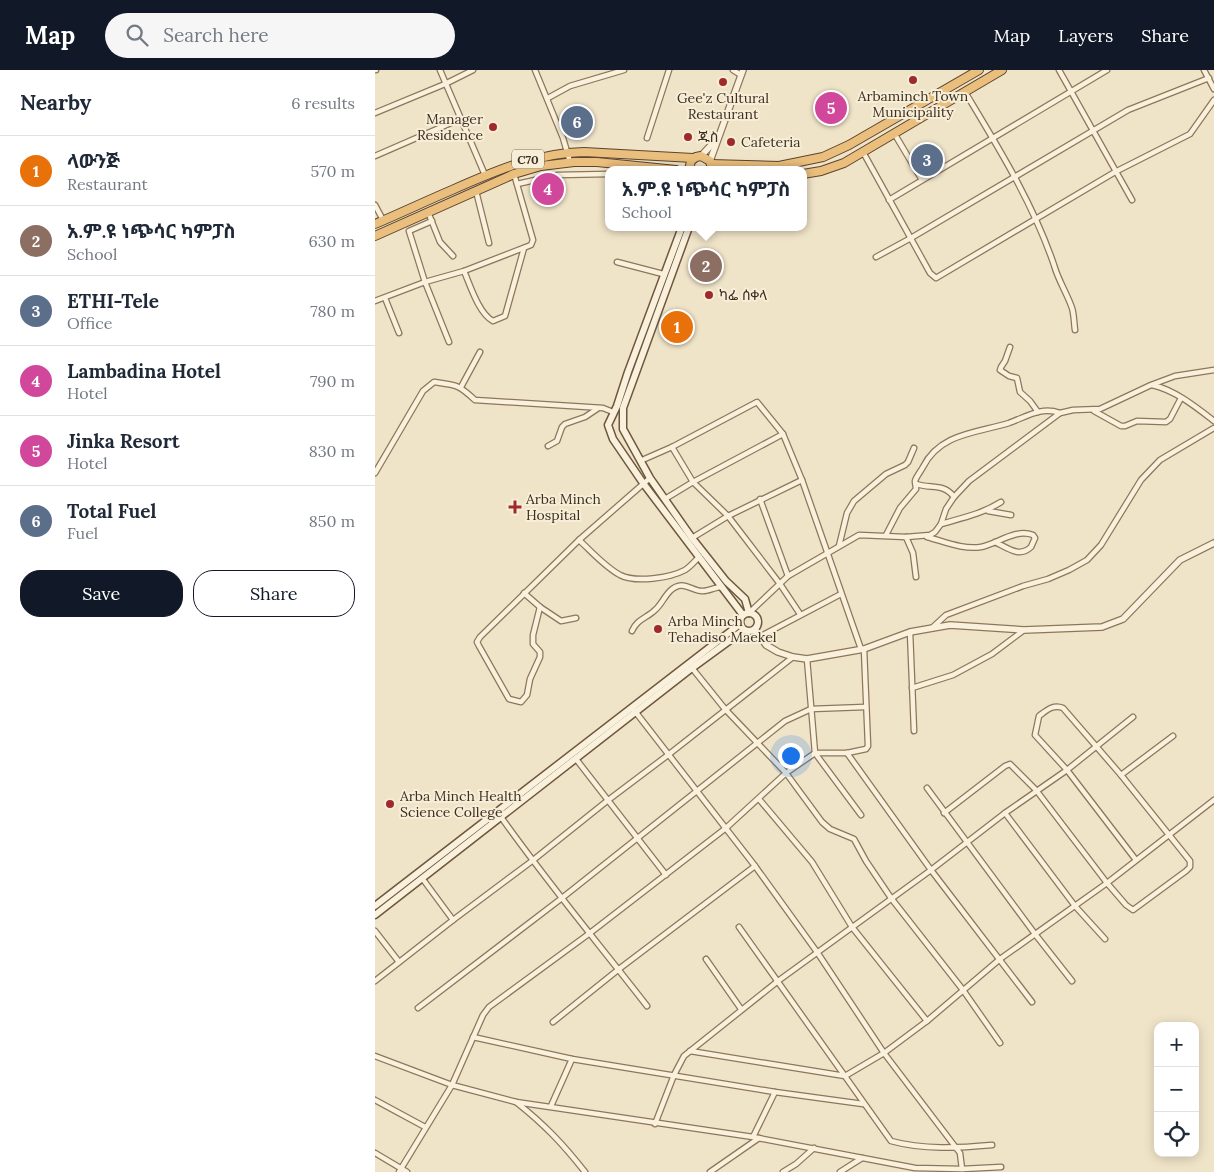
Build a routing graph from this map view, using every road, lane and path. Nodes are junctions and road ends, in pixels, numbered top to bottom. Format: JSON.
{"nodes":[{"id":1,"x":440,"y":70,"type":"edge"},
{"id":2,"x":473,"y":70,"type":"edge"},
{"id":3,"x":535,"y":70,"type":"edge"},
{"id":4,"x":624,"y":70,"type":"edge"},
{"id":5,"x":669,"y":70,"type":"edge"},
{"id":6,"x":733,"y":70,"type":"edge"},
{"id":7,"x":979,"y":70,"type":"edge"},
{"id":8,"x":1002,"y":70,"type":"edge"},
{"id":9,"x":1059,"y":70,"type":"edge"},
{"id":10,"x":1107,"y":70,"type":"edge"},
{"id":11,"x":1204,"y":70,"type":"edge"},
{"id":12,"x":742,"y":73,"type":"edge"},
{"id":13,"x":1214,"y":73,"type":"edge"},
{"id":14,"x":1208,"y":77,"type":"junction"},
{"id":15,"x":445,"y":84,"type":"junction"},
{"id":16,"x":1214,"y":89,"type":"edge"},
{"id":17,"x":1071,"y":91,"type":"junction"},
{"id":18,"x":965,"y":92,"type":"junction"},
{"id":19,"x":548,"y":98,"type":"junction"},
{"id":20,"x":1214,"y":100,"type":"edge"},
{"id":21,"x":907,"y":112,"type":"junction"},
{"id":22,"x":375,"y":113,"type":"edge"},
{"id":23,"x":460,"y":119,"type":"junction"},
{"id":24,"x":913,"y":122,"type":"junction"},
{"id":25,"x":1092,"y":131,"type":"junction"},
{"id":26,"x":894,"y":134,"type":"junction"},
{"id":27,"x":719,"y":136,"type":"junction"},
{"id":28,"x":647,"y":138,"type":"dead end"},
{"id":29,"x":993,"y":138,"type":"junction"},
{"id":30,"x":568,"y":152,"type":"junction"},
{"id":31,"x":863,"y":152,"type":"junction"},
{"id":32,"x":375,"y":156,"type":"edge"},
{"id":33,"x":701,"y":156,"type":"junction"},
{"id":34,"x":693,"y":158,"type":"junction"},
{"id":35,"x":570,"y":162,"type":"junction"},
{"id":36,"x":711,"y":165,"type":"edge"},
{"id":37,"x":636,"y":166,"type":"edge"},
{"id":38,"x":689,"y":166,"type":"edge"},
{"id":39,"x":1115,"y":172,"type":"junction"},
{"id":40,"x":807,"y":173,"type":"edge"},
{"id":41,"x":514,"y":174,"type":"junction"},
{"id":42,"x":605,"y":174,"type":"edge"},
{"id":43,"x":485,"y":175,"type":"junction"},
{"id":44,"x":1015,"y":178,"type":"junction"},
{"id":45,"x":922,"y":180,"type":"junction"},
{"id":46,"x":517,"y":184,"type":"junction"},
{"id":47,"x":475,"y":191,"type":"junction"},
{"id":48,"x":889,"y":200,"type":"junction"},
{"id":49,"x":1132,"y":200,"type":"dead end"},
{"id":50,"x":375,"y":205,"type":"edge"},
{"id":51,"x":428,"y":212,"type":"junction"},
{"id":52,"x":1036,"y":219,"type":"junction"},
{"id":53,"x":383,"y":220,"type":"junction"},
{"id":54,"x":432,"y":221,"type":"junction"},
{"id":55,"x":375,"y":224,"type":"edge"},
{"id":56,"x":680,"y":231,"type":"edge"},
{"id":57,"x":688,"y":231,"type":"edge"},
{"id":58,"x":375,"y":236,"type":"edge"},
{"id":59,"x":911,"y":238,"type":"junction"},
{"id":60,"x":489,"y":243,"type":"dead end"},
{"id":61,"x":524,"y":248,"type":"junction"},
{"id":62,"x":453,"y":256,"type":"dead end"},
{"id":63,"x":876,"y":257,"type":"dead end"},
{"id":64,"x":617,"y":262,"type":"dead end"},
{"id":65,"x":464,"y":271,"type":"junction"},
{"id":66,"x":663,"y":274,"type":"junction"},
{"id":67,"x":425,"y":282,"type":"junction"},
{"id":68,"x":385,"y":298,"type":"junction"},
{"id":69,"x":375,"y":302,"type":"edge"},
{"id":70,"x":1075,"y":330,"type":"dead end"},
{"id":71,"x":399,"y":333,"type":"dead end"},
{"id":72,"x":449,"y":342,"type":"dead end"},
{"id":73,"x":1010,"y":346,"type":"dead end"},
{"id":74,"x":480,"y":352,"type":"dead end"},
{"id":75,"x":1214,"y":370,"type":"edge"},
{"id":76,"x":1151,"y":385,"type":"junction"},
{"id":77,"x":461,"y":387,"type":"junction"},
{"id":78,"x":1181,"y":398,"type":"junction"},
{"id":79,"x":597,"y":409,"type":"junction"},
{"id":80,"x":1093,"y":410,"type":"junction"},
{"id":81,"x":613,"y":412,"type":"junction"},
{"id":82,"x":1038,"y":412,"type":"junction"},
{"id":83,"x":1060,"y":413,"type":"junction"},
{"id":84,"x":1214,"y":421,"type":"edge"},
{"id":85,"x":1214,"y":428,"type":"edge"},
{"id":86,"x":783,"y":434,"type":"junction"},
{"id":87,"x":548,"y":446,"type":"dead end"},
{"id":88,"x":672,"y":447,"type":"junction"},
{"id":89,"x":914,"y":448,"type":"dead end"},
{"id":90,"x":640,"y":461,"type":"junction"},
{"id":91,"x":375,"y":473,"type":"edge"},
{"id":92,"x":650,"y":478,"type":"junction"},
{"id":93,"x":802,"y":480,"type":"junction"},
{"id":94,"x":693,"y":482,"type":"junction"},
{"id":95,"x":643,"y":483,"type":"junction"},
{"id":96,"x":916,"y":484,"type":"junction"},
{"id":97,"x":953,"y":497,"type":"junction"},
{"id":98,"x":665,"y":499,"type":"junction"},
{"id":99,"x":761,"y":499,"type":"junction"},
{"id":100,"x":1001,"y":502,"type":"dead end"},
{"id":101,"x":988,"y":510,"type":"junction"},
{"id":102,"x":1011,"y":515,"type":"dead end"},
{"id":103,"x":729,"y":516,"type":"junction"},
{"id":104,"x":941,"y":524,"type":"junction"},
{"id":105,"x":886,"y":535,"type":"junction"},
{"id":106,"x":919,"y":535,"type":"junction"},
{"id":107,"x":906,"y":537,"type":"junction"},
{"id":108,"x":692,"y":538,"type":"junction"},
{"id":109,"x":579,"y":540,"type":"junction"},
{"id":110,"x":995,"y":542,"type":"junction"},
{"id":111,"x":1214,"y":543,"type":"edge"},
{"id":112,"x":839,"y":546,"type":"junction"},
{"id":113,"x":828,"y":553,"type":"junction"},
{"id":114,"x":699,"y":556,"type":"junction"},
{"id":115,"x":788,"y":576,"type":"junction"},
{"id":116,"x":916,"y":577,"type":"dead end"},
{"id":117,"x":780,"y":584,"type":"junction"},
{"id":118,"x":722,"y":587,"type":"junction"},
{"id":119,"x":524,"y":593,"type":"junction"},
{"id":120,"x":841,"y":594,"type":"junction"},
{"id":121,"x":540,"y":607,"type":"junction"},
{"id":122,"x":747,"y":613,"type":"junction"},
{"id":123,"x":800,"y":614,"type":"junction"},
{"id":124,"x":577,"y":618,"type":"dead end"},
{"id":125,"x":740,"y":624,"type":"junction"},
{"id":126,"x":932,"y":628,"type":"junction"},
{"id":127,"x":755,"y":629,"type":"junction"},
{"id":128,"x":745,"y":630,"type":"junction"},
{"id":129,"x":1024,"y":630,"type":"junction"},
{"id":130,"x":632,"y":631,"type":"dead end"},
{"id":131,"x":910,"y":632,"type":"junction"},
{"id":132,"x":759,"y":637,"type":"junction"},
{"id":133,"x":862,"y":649,"type":"junction"},
{"id":134,"x":793,"y":657,"type":"junction"},
{"id":135,"x":807,"y":658,"type":"junction"},
{"id":136,"x":692,"y":668,"type":"junction"},
{"id":137,"x":912,"y":688,"type":"junction"},
{"id":138,"x":865,"y":707,"type":"junction"},
{"id":139,"x":634,"y":709,"type":"junction"},
{"id":140,"x":811,"y":709,"type":"junction"},
{"id":141,"x":725,"y":710,"type":"junction"},
{"id":142,"x":1133,"y":717,"type":"dead end"},
{"id":143,"x":915,"y":731,"type":"dead end"},
{"id":144,"x":1173,"y":736,"type":"dead end"},
{"id":145,"x":757,"y":744,"type":"junction"},
{"id":146,"x":1097,"y":745,"type":"junction"},
{"id":147,"x":815,"y":753,"type":"junction"},
{"id":148,"x":847,"y":753,"type":"junction"},
{"id":149,"x":668,"y":755,"type":"junction"},
{"id":150,"x":576,"y":759,"type":"junction"},
{"id":151,"x":1067,"y":770,"type":"junction"},
{"id":152,"x":786,"y":773,"type":"junction"},
{"id":153,"x":1121,"y":775,"type":"junction"},
{"id":154,"x":927,"y":788,"type":"dead end"},
{"id":155,"x":1036,"y":790,"type":"junction"},
{"id":156,"x":697,"y":792,"type":"junction"},
{"id":157,"x":759,"y":799,"type":"junction"},
{"id":158,"x":607,"y":800,"type":"junction"},
{"id":159,"x":1214,"y":800,"type":"edge"},
{"id":160,"x":1005,"y":812,"type":"junction"},
{"id":161,"x":944,"y":813,"type":"junction"},
{"id":162,"x":861,"y":815,"type":"dead end"},
{"id":163,"x":501,"y":817,"type":"junction"},
{"id":164,"x":726,"y":828,"type":"junction"},
{"id":165,"x":1169,"y":836,"type":"junction"},
{"id":166,"x":637,"y":839,"type":"junction"},
{"id":167,"x":967,"y":842,"type":"junction"},
{"id":168,"x":1137,"y":860,"type":"junction"},
{"id":169,"x":532,"y":861,"type":"junction"},
{"id":170,"x":755,"y":866,"type":"junction"},
{"id":171,"x":931,"y":870,"type":"junction"},
{"id":172,"x":666,"y":875,"type":"junction"},
{"id":173,"x":422,"y":878,"type":"junction"},
{"id":174,"x":1107,"y":883,"type":"junction"},
{"id":175,"x":562,"y":898,"type":"junction"},
{"id":176,"x":891,"y":898,"type":"junction"},
{"id":177,"x":375,"y":906,"type":"edge"},
{"id":178,"x":1075,"y":906,"type":"junction"},
{"id":179,"x":375,"y":915,"type":"edge"},
{"id":180,"x":453,"y":920,"type":"junction"},
{"id":181,"x":739,"y":927,"type":"dead end"},
{"id":182,"x":852,"y":927,"type":"junction"},
{"id":183,"x":375,"y":931,"type":"edge"},
{"id":184,"x":591,"y":932,"type":"junction"},
{"id":185,"x":1035,"y":934,"type":"junction"},
{"id":186,"x":1105,"y":939,"type":"dead end"},
{"id":187,"x":817,"y":952,"type":"junction"},
{"id":188,"x":706,"y":959,"type":"dead end"},
{"id":189,"x":1001,"y":959,"type":"junction"},
{"id":190,"x":399,"y":962,"type":"junction"},
{"id":191,"x":619,"y":969,"type":"junction"},
{"id":192,"x":375,"y":981,"type":"edge"},
{"id":193,"x":778,"y":981,"type":"junction"},
{"id":194,"x":1072,"y":981,"type":"dead end"},
{"id":195,"x":963,"y":990,"type":"junction"},
{"id":196,"x":1032,"y":1002,"type":"dead end"},
{"id":197,"x":647,"y":1006,"type":"dead end"},
{"id":198,"x":418,"y":1008,"type":"dead end"},
{"id":199,"x":741,"y":1009,"type":"junction"},
{"id":200,"x":927,"y":1021,"type":"junction"},
{"id":201,"x":553,"y":1022,"type":"dead end"},
{"id":202,"x":473,"y":1037,"type":"junction"},
{"id":203,"x":999,"y":1043,"type":"dead end"},
{"id":204,"x":690,"y":1051,"type":"junction"},
{"id":205,"x":884,"y":1052,"type":"junction"},
{"id":206,"x":375,"y":1056,"type":"edge"},
{"id":207,"x":572,"y":1059,"type":"junction"},
{"id":208,"x":674,"y":1075,"type":"junction"},
{"id":209,"x":845,"y":1076,"type":"junction"},
{"id":210,"x":452,"y":1085,"type":"junction"},
{"id":211,"x":775,"y":1092,"type":"junction"},
{"id":212,"x":375,"y":1100,"type":"edge"},
{"id":213,"x":516,"y":1102,"type":"junction"},
{"id":214,"x":863,"y":1104,"type":"junction"},
{"id":215,"x":551,"y":1106,"type":"junction"},
{"id":216,"x":655,"y":1124,"type":"junction"},
{"id":217,"x":425,"y":1127,"type":"junction"},
{"id":218,"x":753,"y":1137,"type":"junction"},
{"id":219,"x":759,"y":1138,"type":"junction"},
{"id":220,"x":992,"y":1146,"type":"dead end"},
{"id":221,"x":814,"y":1148,"type":"junction"},
{"id":222,"x":956,"y":1148,"type":"junction"},
{"id":223,"x":375,"y":1153,"type":"edge"},
{"id":224,"x":862,"y":1158,"type":"junction"},
{"id":225,"x":1001,"y":1167,"type":"dead end"},
{"id":226,"x":962,"y":1169,"type":"junction"},
{"id":227,"x":400,"y":1170,"type":"edge"},
{"id":228,"x":917,"y":1170,"type":"edge"},
{"id":229,"x":407,"y":1172,"type":"edge"},
{"id":230,"x":585,"y":1172,"type":"edge"},
{"id":231,"x":710,"y":1172,"type":"edge"},
{"id":232,"x":783,"y":1172,"type":"edge"},
{"id":233,"x":840,"y":1172,"type":"edge"}],
"edges":[{"from":1,"to":15,"type":"street"},
{"from":2,"to":15,"type":"street"},
{"from":3,"to":19,"type":"street"},
{"from":4,"to":19,"type":"street"},
{"from":5,"to":28,"type":"street"},
{"from":6,"to":12,"type":"street"},
{"from":7,"to":21,"type":"highway"},
{"from":8,"to":18,"type":"highway"},
{"from":9,"to":17,"type":"street"},
{"from":10,"to":17,"type":"street"},
{"from":11,"to":14,"type":"street"},
{"from":12,"to":27,"type":"street"},
{"from":13,"to":14,"type":"street"},
{"from":14,"to":16,"type":"street"},
{"from":14,"to":25,"type":"street"},
{"from":15,"to":22,"type":"street"},
{"from":15,"to":23,"type":"street"},
{"from":17,"to":25,"type":"street"},
{"from":17,"to":29,"type":"street"},
{"from":18,"to":24,"type":"highway"},
{"from":18,"to":29,"type":"street"},
{"from":19,"to":30,"type":"street"},
{"from":20,"to":39,"type":"street"},
{"from":21,"to":24,"type":"highway"},
{"from":21,"to":36,"type":"highway"},
{"from":23,"to":32,"type":"street"},
{"from":23,"to":43,"type":"street"},
{"from":24,"to":26,"type":"highway"},
{"from":25,"to":39,"type":"street"},
{"from":25,"to":44,"type":"street"},
{"from":26,"to":31,"type":"highway"},
{"from":26,"to":45,"type":"street"},
{"from":27,"to":33,"type":"street"},
{"from":27,"to":36,"type":"street"},
{"from":29,"to":44,"type":"street"},
{"from":29,"to":45,"type":"street"},
{"from":30,"to":34,"type":"highway","number":"C70"},
{"from":30,"to":35,"type":"street"},
{"from":30,"to":43,"type":"highway","number":"C70"},
{"from":31,"to":40,"type":"highway"},
{"from":31,"to":48,"type":"street"},
{"from":33,"to":34,"type":"highway","number":"C70"},
{"from":33,"to":36,"type":"highway"},
{"from":34,"to":38,"type":"highway"},
{"from":35,"to":37,"type":"highway","number":"C70"},
{"from":35,"to":41,"type":"highway","number":"C70"},
{"from":39,"to":49,"type":"street"},
{"from":39,"to":52,"type":"street"},
{"from":41,"to":46,"type":"street"},
{"from":41,"to":47,"type":"highway","number":"C70"},
{"from":42,"to":46,"type":"street"},
{"from":43,"to":53,"type":"highway","number":"C70"},
{"from":44,"to":52,"type":"street"},
{"from":44,"to":59,"type":"street"},
{"from":45,"to":48,"type":"street"},
{"from":46,"to":61,"type":"street"},
{"from":47,"to":51,"type":"highway","number":"C70"},
{"from":47,"to":60,"type":"street"},
{"from":48,"to":59,"type":"street"},
{"from":50,"to":53,"type":"street"},
{"from":51,"to":54,"type":"street"},
{"from":51,"to":58,"type":"highway","number":"C70"},
{"from":52,"to":59,"type":"street"},
{"from":52,"to":70,"type":"street"},
{"from":53,"to":55,"type":"highway","number":"C70"},
{"from":54,"to":62,"type":"street"},
{"from":54,"to":67,"type":"street"},
{"from":56,"to":66,"type":"main road"},
{"from":57,"to":90,"type":"main road"},
{"from":59,"to":63,"type":"street"},
{"from":61,"to":65,"type":"street"},
{"from":61,"to":65,"type":"street"},
{"from":64,"to":66,"type":"street"},
{"from":65,"to":67,"type":"street"},
{"from":66,"to":81,"type":"main road"},
{"from":67,"to":68,"type":"street"},
{"from":67,"to":72,"type":"street"},
{"from":68,"to":69,"type":"street"},
{"from":68,"to":71,"type":"street"},
{"from":73,"to":82,"type":"street"},
{"from":74,"to":77,"type":"street"},
{"from":75,"to":76,"type":"street"},
{"from":76,"to":78,"type":"street"},
{"from":76,"to":80,"type":"street"},
{"from":77,"to":79,"type":"street"},
{"from":77,"to":91,"type":"street"},
{"from":78,"to":80,"type":"street"},
{"from":78,"to":84,"type":"street"},
{"from":79,"to":81,"type":"street"},
{"from":79,"to":87,"type":"street"},
{"from":80,"to":83,"type":"street"},
{"from":81,"to":95,"type":"main road"},
{"from":82,"to":83,"type":"street"},
{"from":82,"to":96,"type":"street"},
{"from":83,"to":97,"type":"street"},
{"from":85,"to":126,"type":"street"},
{"from":86,"to":88,"type":"street"},
{"from":86,"to":93,"type":"street"},
{"from":86,"to":94,"type":"street"},
{"from":88,"to":90,"type":"street"},
{"from":88,"to":94,"type":"street"},
{"from":89,"to":112,"type":"street"},
{"from":90,"to":92,"type":"main road"},
{"from":92,"to":95,"type":"street"},
{"from":92,"to":98,"type":"main road"},
{"from":93,"to":99,"type":"street"},
{"from":93,"to":113,"type":"street"},
{"from":94,"to":98,"type":"street"},
{"from":94,"to":103,"type":"street"},
{"from":95,"to":109,"type":"street"},
{"from":95,"to":114,"type":"main road"},
{"from":96,"to":97,"type":"street"},
{"from":96,"to":105,"type":"street"},
{"from":97,"to":104,"type":"street"},
{"from":98,"to":108,"type":"main road"},
{"from":99,"to":103,"type":"street"},
{"from":99,"to":115,"type":"street"},
{"from":100,"to":101,"type":"street"},
{"from":101,"to":102,"type":"street"},
{"from":101,"to":104,"type":"street"},
{"from":103,"to":108,"type":"street"},
{"from":103,"to":117,"type":"street"},
{"from":104,"to":106,"type":"street"},
{"from":105,"to":107,"type":"street"},
{"from":105,"to":112,"type":"street"},
{"from":106,"to":107,"type":"street"},
{"from":106,"to":110,"type":"street"},
{"from":107,"to":116,"type":"street"},
{"from":108,"to":122,"type":"main road"},
{"from":109,"to":114,"type":"street"},
{"from":109,"to":119,"type":"street"},
{"from":110,"to":110,"type":"street"},
{"from":111,"to":129,"type":"street"},
{"from":112,"to":113,"type":"street"},
{"from":113,"to":115,"type":"street"},
{"from":113,"to":120,"type":"street"},
{"from":114,"to":118,"type":"main road"},
{"from":115,"to":117,"type":"street"},
{"from":117,"to":122,"type":"street"},
{"from":117,"to":123,"type":"street"},
{"from":118,"to":122,"type":"main road"},
{"from":118,"to":130,"type":"street"},
{"from":119,"to":121,"type":"street"},
{"from":119,"to":121,"type":"street"},
{"from":120,"to":123,"type":"street"},
{"from":120,"to":133,"type":"street"},
{"from":121,"to":124,"type":"street"},
{"from":122,"to":125,"type":"main road"},
{"from":122,"to":127,"type":"main road"},
{"from":123,"to":132,"type":"street"},
{"from":125,"to":128,"type":"main road"},
{"from":125,"to":139,"type":"main road"},
{"from":126,"to":129,"type":"street"},
{"from":126,"to":131,"type":"street"},
{"from":127,"to":128,"type":"main road"},
{"from":127,"to":132,"type":"street"},
{"from":128,"to":136,"type":"main road"},
{"from":129,"to":137,"type":"street"},
{"from":131,"to":133,"type":"street"},
{"from":131,"to":137,"type":"street"},
{"from":132,"to":134,"type":"street"},
{"from":133,"to":135,"type":"street"},
{"from":133,"to":138,"type":"street"},
{"from":134,"to":135,"type":"street"},
{"from":134,"to":141,"type":"street"},
{"from":135,"to":140,"type":"street"},
{"from":136,"to":139,"type":"main road"},
{"from":136,"to":141,"type":"street"},
{"from":137,"to":143,"type":"street"},
{"from":138,"to":140,"type":"street"},
{"from":138,"to":148,"type":"street"},
{"from":139,"to":149,"type":"street"},
{"from":139,"to":150,"type":"main road"},
{"from":139,"to":177,"type":"main road"},
{"from":140,"to":145,"type":"street"},
{"from":140,"to":147,"type":"street"},
{"from":141,"to":145,"type":"street"},
{"from":141,"to":149,"type":"street"},
{"from":142,"to":146,"type":"street"},
{"from":144,"to":153,"type":"street"},
{"from":145,"to":152,"type":"street"},
{"from":145,"to":156,"type":"street"},
{"from":146,"to":151,"type":"street"},
{"from":146,"to":151,"type":"street"},
{"from":146,"to":153,"type":"street"},
{"from":147,"to":148,"type":"street"},
{"from":147,"to":152,"type":"street"},
{"from":147,"to":162,"type":"street"},
{"from":148,"to":171,"type":"street"},
{"from":149,"to":156,"type":"street"},
{"from":149,"to":158,"type":"street"},
{"from":150,"to":158,"type":"street"},
{"from":150,"to":163,"type":"main road"},
{"from":151,"to":155,"type":"street"},
{"from":151,"to":168,"type":"street"},
{"from":152,"to":157,"type":"street"},
{"from":152,"to":176,"type":"street"},
{"from":153,"to":165,"type":"street"},
{"from":154,"to":161,"type":"street"},
{"from":155,"to":160,"type":"street"},
{"from":155,"to":161,"type":"street"},
{"from":155,"to":174,"type":"street"},
{"from":156,"to":164,"type":"street"},
{"from":156,"to":166,"type":"street"},
{"from":157,"to":164,"type":"street"},
{"from":157,"to":182,"type":"street"},
{"from":158,"to":166,"type":"street"},
{"from":158,"to":169,"type":"street"},
{"from":159,"to":165,"type":"street"},
{"from":160,"to":167,"type":"street"},
{"from":160,"to":178,"type":"street"},
{"from":161,"to":167,"type":"street"},
{"from":163,"to":169,"type":"street"},
{"from":163,"to":173,"type":"main road"},
{"from":164,"to":170,"type":"street"},
{"from":164,"to":172,"type":"street"},
{"from":165,"to":168,"type":"street"},
{"from":165,"to":174,"type":"street"},
{"from":166,"to":172,"type":"street"},
{"from":166,"to":175,"type":"street"},
{"from":167,"to":171,"type":"street"},
{"from":167,"to":185,"type":"street"},
{"from":168,"to":174,"type":"street"},
{"from":169,"to":175,"type":"street"},
{"from":169,"to":180,"type":"street"},
{"from":170,"to":187,"type":"street"},
{"from":170,"to":191,"type":"street"},
{"from":171,"to":176,"type":"street"},
{"from":171,"to":189,"type":"street"},
{"from":172,"to":184,"type":"street"},
{"from":173,"to":179,"type":"main road"},
{"from":173,"to":180,"type":"street"},
{"from":174,"to":178,"type":"street"},
{"from":175,"to":184,"type":"street"},
{"from":175,"to":198,"type":"street"},
{"from":176,"to":182,"type":"street"},
{"from":176,"to":195,"type":"street"},
{"from":178,"to":185,"type":"street"},
{"from":178,"to":186,"type":"street"},
{"from":180,"to":190,"type":"street"},
{"from":181,"to":193,"type":"street"},
{"from":182,"to":187,"type":"street"},
{"from":182,"to":200,"type":"street"},
{"from":183,"to":190,"type":"street"},
{"from":184,"to":191,"type":"street"},
{"from":184,"to":202,"type":"street"},
{"from":185,"to":189,"type":"street"},
{"from":185,"to":194,"type":"street"},
{"from":187,"to":193,"type":"street"},
{"from":187,"to":205,"type":"street"},
{"from":188,"to":199,"type":"street"},
{"from":189,"to":195,"type":"street"},
{"from":189,"to":196,"type":"street"},
{"from":190,"to":192,"type":"street"},
{"from":191,"to":197,"type":"street"},
{"from":191,"to":201,"type":"street"},
{"from":193,"to":199,"type":"street"},
{"from":193,"to":209,"type":"street"},
{"from":195,"to":200,"type":"street"},
{"from":195,"to":203,"type":"street"},
{"from":199,"to":204,"type":"street"},
{"from":200,"to":205,"type":"street"},
{"from":202,"to":207,"type":"street"},
{"from":202,"to":210,"type":"street"},
{"from":204,"to":208,"type":"street"},
{"from":204,"to":209,"type":"street"},
{"from":205,"to":209,"type":"street"},
{"from":205,"to":222,"type":"street"},
{"from":206,"to":210,"type":"street"},
{"from":207,"to":208,"type":"street"},
{"from":207,"to":215,"type":"street"},
{"from":208,"to":211,"type":"street"},
{"from":208,"to":216,"type":"street"},
{"from":209,"to":214,"type":"street"},
{"from":210,"to":213,"type":"street"},
{"from":210,"to":217,"type":"street"},
{"from":211,"to":214,"type":"street"},
{"from":211,"to":218,"type":"street"},
{"from":212,"to":217,"type":"street"},
{"from":213,"to":215,"type":"street"},
{"from":213,"to":230,"type":"street"},
{"from":214,"to":222,"type":"street"},
{"from":215,"to":216,"type":"street"},
{"from":216,"to":218,"type":"street"},
{"from":217,"to":227,"type":"street"},
{"from":218,"to":219,"type":"street"},
{"from":219,"to":221,"type":"street"},
{"from":219,"to":231,"type":"street"},
{"from":220,"to":222,"type":"street"},
{"from":221,"to":224,"type":"street"},
{"from":221,"to":232,"type":"street"},
{"from":222,"to":226,"type":"street"},
{"from":223,"to":227,"type":"street"},
{"from":224,"to":228,"type":"street"},
{"from":224,"to":233,"type":"street"},
{"from":225,"to":226,"type":"street"},
{"from":226,"to":228,"type":"street"},
{"from":227,"to":229,"type":"street"}]}
